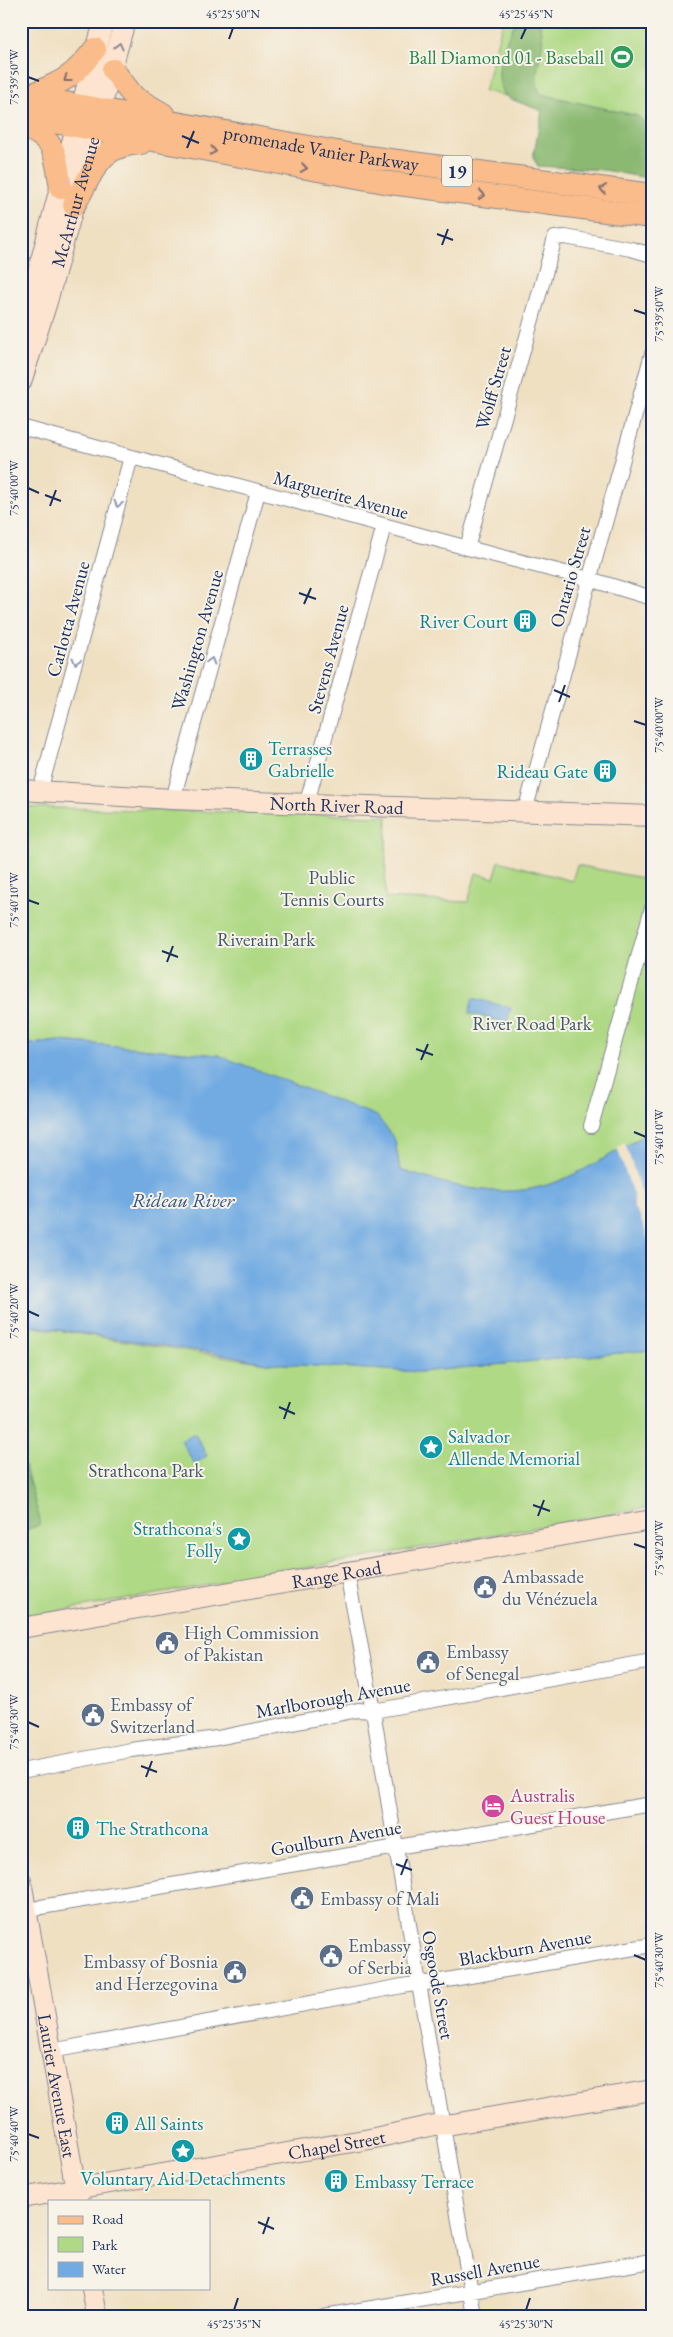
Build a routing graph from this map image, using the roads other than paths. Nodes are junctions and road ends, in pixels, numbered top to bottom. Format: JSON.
{"nodes":[{"id":1,"x":104,"y":21,"type":"edge"},
{"id":2,"x":125,"y":21,"type":"edge"},
{"id":3,"x":95,"y":49,"type":"junction"},
{"id":4,"x":113,"y":70,"type":"junction"},
{"id":5,"x":24,"y":102,"type":"edge"},
{"id":6,"x":89,"y":118,"type":"junction"},
{"id":7,"x":182,"y":123,"type":"junction"},
{"id":8,"x":21,"y":126,"type":"edge"},
{"id":9,"x":170,"y":142,"type":"junction"},
{"id":10,"x":652,"y":196,"type":"edge"},
{"id":11,"x":68,"y":197,"type":"junction"},
{"id":12,"x":652,"y":217,"type":"edge"},
{"id":13,"x":652,"y":255,"type":"edge"},
{"id":14,"x":21,"y":336,"type":"edge"},
{"id":15,"x":652,"y":354,"type":"edge"},
{"id":16,"x":23,"y":374,"type":"edge"},
{"id":17,"x":21,"y":427,"type":"edge"},
{"id":18,"x":131,"y":457,"type":"junction"},
{"id":19,"x":258,"y":492,"type":"junction"},
{"id":20,"x":384,"y":526,"type":"junction"},
{"id":21,"x":467,"y":548,"type":"junction"},
{"id":22,"x":589,"y":579,"type":"junction"},
{"id":23,"x":652,"y":598,"type":"edge"},
{"id":24,"x":31,"y":790,"type":"edge"},
{"id":25,"x":173,"y":799,"type":"junction"},
{"id":26,"x":307,"y":802,"type":"junction"},
{"id":27,"x":525,"y":811,"type":"junction"},
{"id":28,"x":652,"y":816,"type":"edge"},
{"id":29,"x":652,"y":908,"type":"edge"},
{"id":30,"x":590,"y":1126,"type":"dead end"},
{"id":31,"x":652,"y":1520,"type":"edge"},
{"id":32,"x":347,"y":1573,"type":"junction"},
{"id":33,"x":21,"y":1628,"type":"edge"},
{"id":34,"x":652,"y":1661,"type":"edge"},
{"id":35,"x":373,"y":1710,"type":"junction"},
{"id":36,"x":21,"y":1771,"type":"edge"},
{"id":37,"x":652,"y":1804,"type":"edge"},
{"id":38,"x":395,"y":1846,"type":"junction"},
{"id":39,"x":21,"y":1881,"type":"edge"},
{"id":40,"x":27,"y":1912,"type":"junction"},
{"id":41,"x":652,"y":1945,"type":"edge"},
{"id":42,"x":418,"y":1984,"type":"junction"},
{"id":43,"x":51,"y":2051,"type":"junction"},
{"id":44,"x":652,"y":2090,"type":"edge"},
{"id":45,"x":444,"y":2125,"type":"junction"},
{"id":46,"x":76,"y":2195,"type":"edge"},
{"id":47,"x":21,"y":2198,"type":"edge"},
{"id":48,"x":652,"y":2261,"type":"edge"},
{"id":49,"x":92,"y":2290,"type":"edge"},
{"id":50,"x":471,"y":2291,"type":"junction"},
{"id":51,"x":97,"y":2316,"type":"edge"},
{"id":52,"x":324,"y":2316,"type":"edge"},
{"id":53,"x":475,"y":2316,"type":"edge"}],
"edges":[{"from":1,"to":3,"type":"street","name":"McArthur Avenue"},
{"from":4,"to":2,"type":"street","name":"McArthur Avenue","one_way":true},
{"from":3,"to":5,"type":"main road","one_way":true},
{"from":3,"to":6,"type":"street","name":"McArthur Avenue"},
{"from":4,"to":6,"type":"street","name":"McArthur Avenue"},
{"from":4,"to":7,"type":"main road"},
{"from":5,"to":6,"type":"main road","name":"promenade Vanier Parkway","number":"19"},
{"from":6,"to":7,"type":"main road","name":"promenade Vanier Parkway","number":"19"},
{"from":6,"to":9,"type":"main road","number":"19"},
{"from":6,"to":11,"type":"street","name":"McArthur Avenue"},
{"from":10,"to":7,"type":"main road","name":"promenade Vanier Parkway","number":"19","one_way":true},
{"from":8,"to":11,"type":"main road"},
{"from":9,"to":11,"type":"main road"},
{"from":9,"to":12,"type":"main road","number":"19","one_way":true},
{"from":11,"to":14,"type":"street","name":"McArthur Avenue"},
{"from":11,"to":16,"type":"street","name":"McArthur Avenue"},
{"from":13,"to":21,"type":"street","name":"Wolff Street"},
{"from":15,"to":22,"type":"street","name":"Ontario Street"},
{"from":17,"to":18,"type":"street","name":"Marguerite Avenue"},
{"from":18,"to":19,"type":"street","name":"Marguerite Avenue"},
{"from":18,"to":24,"type":"street","name":"Carlotta Avenue","one_way":true},
{"from":19,"to":20,"type":"street","name":"Marguerite Avenue"},
{"from":25,"to":19,"type":"street","name":"Washington Avenue","one_way":true},
{"from":20,"to":21,"type":"street","name":"Marguerite Avenue"},
{"from":20,"to":26,"type":"street","name":"Stevens Avenue"},
{"from":21,"to":22,"type":"street","name":"Marguerite Avenue"},
{"from":22,"to":23,"type":"street","name":"Marguerite Avenue"},
{"from":22,"to":27,"type":"street","name":"Ontario Street"},
{"from":24,"to":25,"type":"street","name":"North River Road"},
{"from":25,"to":26,"type":"street","name":"North River Road"},
{"from":26,"to":27,"type":"street","name":"North River Road"},
{"from":27,"to":28,"type":"street","name":"North River Road"},
{"from":29,"to":30,"type":"street"},
{"from":31,"to":32,"type":"street","name":"Range Road"},
{"from":32,"to":33,"type":"street","name":"Range Road"},
{"from":32,"to":35,"type":"street","name":"Osgoode Street"},
{"from":34,"to":35,"type":"street","name":"Marlborough Avenue"},
{"from":35,"to":36,"type":"street","name":"Marlborough Avenue"},
{"from":35,"to":38,"type":"street","name":"Osgoode Street"},
{"from":37,"to":38,"type":"street","name":"Goulburn Avenue"},
{"from":38,"to":40,"type":"street","name":"Goulburn Avenue"},
{"from":38,"to":42,"type":"street","name":"Osgoode Street"},
{"from":39,"to":40,"type":"street","name":"Laurier Avenue East"},
{"from":40,"to":43,"type":"street","name":"Laurier Avenue East"},
{"from":41,"to":42,"type":"street","name":"Blackburn Avenue"},
{"from":42,"to":43,"type":"street","name":"Blackburn Avenue"},
{"from":42,"to":45,"type":"street","name":"Osgoode Street"},
{"from":43,"to":46,"type":"street","name":"Laurier Avenue East"},
{"from":44,"to":45,"type":"street","name":"Chapel Street"},
{"from":45,"to":46,"type":"street","name":"Chapel Street"},
{"from":45,"to":50,"type":"street","name":"Osgoode Street"},
{"from":46,"to":47,"type":"street","name":"Chapel Street"},
{"from":48,"to":50,"type":"street","name":"Russell Avenue"},
{"from":49,"to":51,"type":"street"},
{"from":50,"to":52,"type":"street","name":"Russell Avenue"},
{"from":50,"to":53,"type":"street","name":"Osgoode Street"}]}
